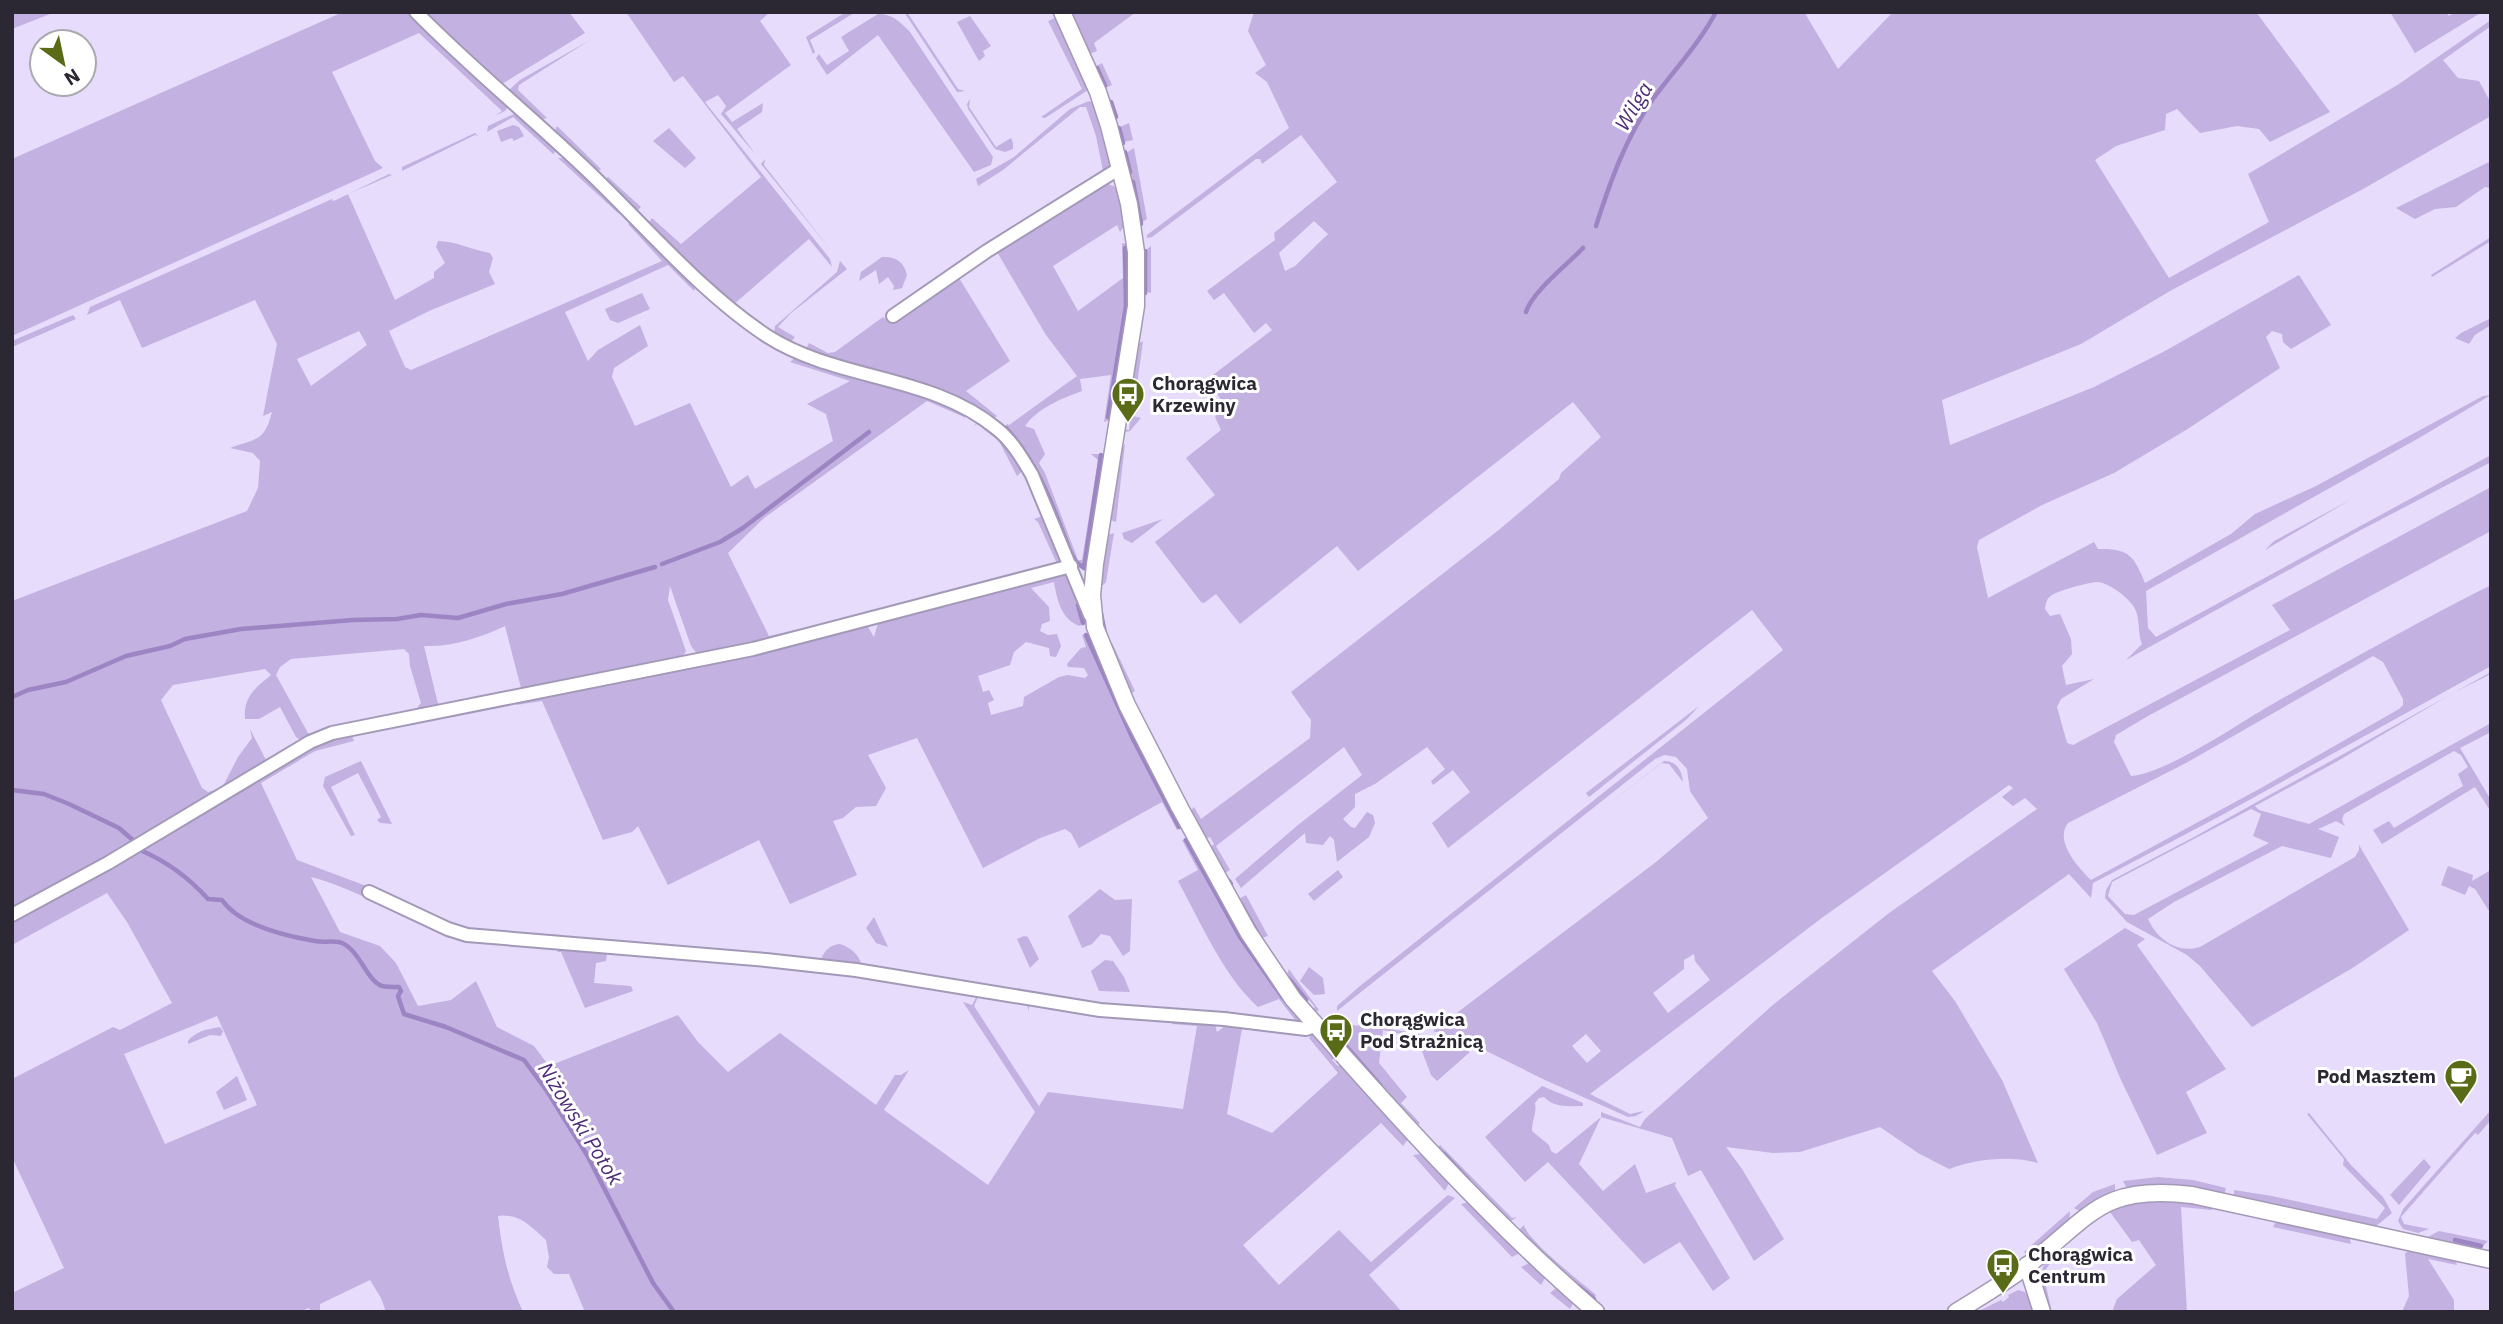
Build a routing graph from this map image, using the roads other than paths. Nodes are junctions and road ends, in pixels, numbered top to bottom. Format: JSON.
{"nodes":[{"id":1,"x":416,"y":12,"type":"edge"},
{"id":2,"x":1062,"y":12,"type":"edge"},
{"id":3,"x":1121,"y":168,"type":"junction"},
{"id":4,"x":893,"y":316,"type":"dead end"},
{"id":5,"x":1071,"y":566,"type":"junction"},
{"id":6,"x":1094,"y":577,"type":"junction"},
{"id":7,"x":1077,"y":581,"type":"junction"},
{"id":8,"x":1095,"y":627,"type":"junction"},
{"id":9,"x":369,"y":892,"type":"dead end"},
{"id":10,"x":12,"y":915,"type":"edge"},
{"id":11,"x":1317,"y":1025,"type":"junction"},
{"id":12,"x":2491,"y":1260,"type":"edge"},
{"id":13,"x":2027,"y":1265,"type":"junction"},
{"id":14,"x":1596,"y":1312,"type":"edge"},
{"id":15,"x":1956,"y":1312,"type":"edge"},
{"id":16,"x":2042,"y":1312,"type":"edge"}],
"edges":[{"from":1,"to":5,"type":"street"},
{"from":2,"to":3,"type":"street"},
{"from":3,"to":4,"type":"street"},
{"from":3,"to":6,"type":"street"},
{"from":5,"to":7,"type":"street"},
{"from":5,"to":10,"type":"street"},
{"from":6,"to":7,"type":"street"},
{"from":6,"to":8,"type":"street"},
{"from":7,"to":8,"type":"street"},
{"from":8,"to":11,"type":"street"},
{"from":9,"to":11,"type":"street"},
{"from":11,"to":14,"type":"street"},
{"from":12,"to":13,"type":"street"},
{"from":13,"to":15,"type":"street"},
{"from":13,"to":16,"type":"street"}]}
